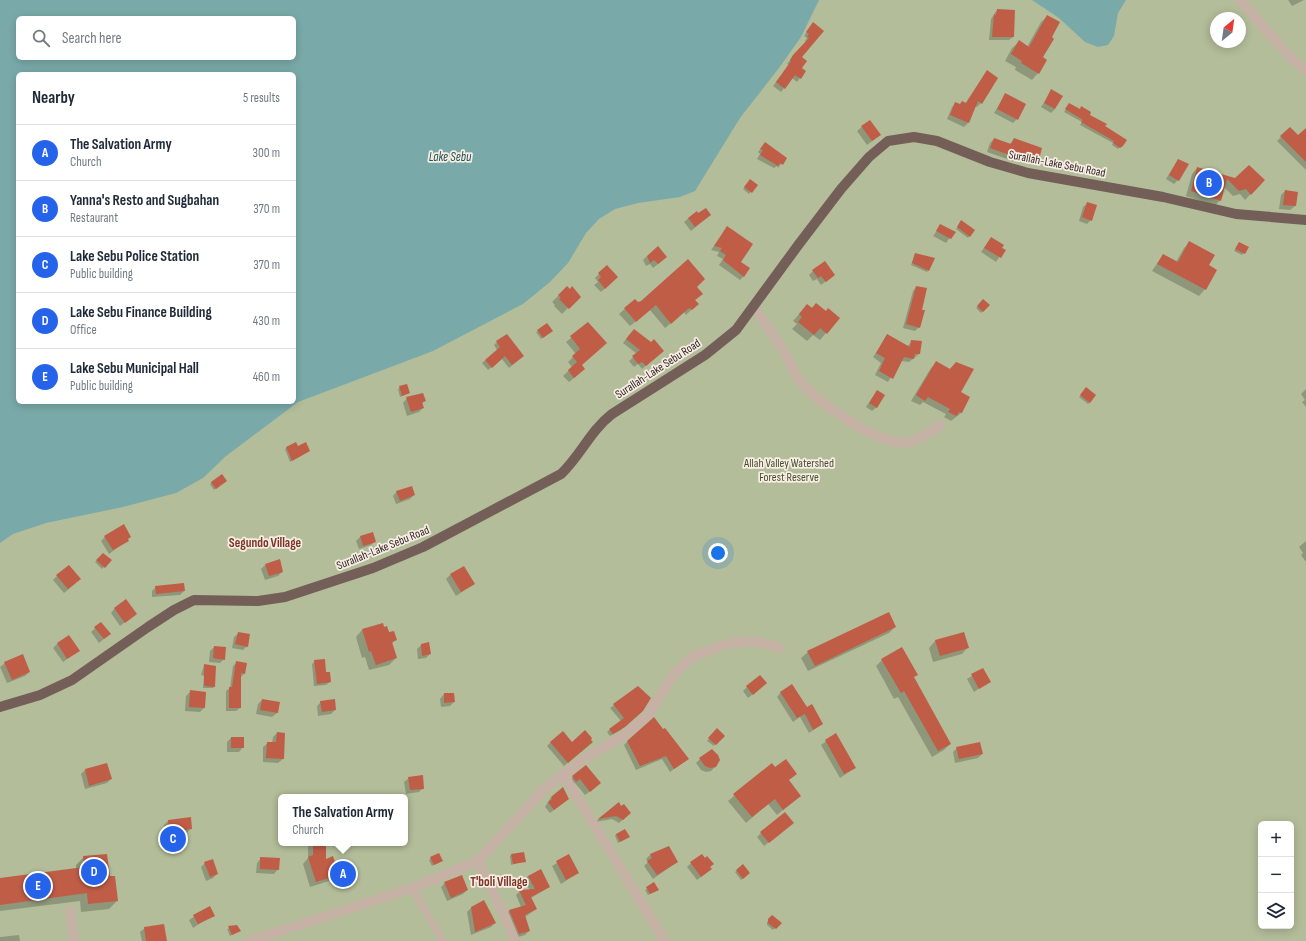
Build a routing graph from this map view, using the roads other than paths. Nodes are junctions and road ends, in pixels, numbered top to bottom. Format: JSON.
{"nodes":[{"id":1,"x":1240,"y":0,"type":"edge"},
{"id":2,"x":1306,"y":71,"type":"edge"},
{"id":3,"x":1306,"y":220,"type":"edge"},
{"id":4,"x":754,"y":306,"type":"junction"},
{"id":5,"x":940,"y":425,"type":"dead end"},
{"id":6,"x":780,"y":648,"type":"dead end"},
{"id":7,"x":0,"y":706,"type":"edge"},
{"id":8,"x":563,"y":774,"type":"junction"},
{"id":9,"x":478,"y":861,"type":"junction"},
{"id":10,"x":412,"y":888,"type":"junction"},
{"id":11,"x":70,"y":911,"type":"dead end"},
{"id":12,"x":74,"y":941,"type":"edge"},
{"id":13,"x":250,"y":941,"type":"edge"},
{"id":14,"x":443,"y":941,"type":"edge"},
{"id":15,"x":515,"y":941,"type":"edge"},
{"id":16,"x":664,"y":941,"type":"edge"}],
"edges":[{"from":1,"to":2,"type":"street"},
{"from":3,"to":4,"type":"main road","name":"Surallah-Lake Sebu Road"},
{"from":4,"to":5,"type":"street"},
{"from":4,"to":7,"type":"main road","name":"Surallah-Lake Sebu Road"},
{"from":6,"to":8,"type":"street"},
{"from":8,"to":9,"type":"street"},
{"from":8,"to":16,"type":"street"},
{"from":9,"to":10,"type":"street"},
{"from":9,"to":15,"type":"street"},
{"from":10,"to":13,"type":"street"},
{"from":10,"to":14,"type":"lane"},
{"from":11,"to":12,"type":"street"}]}
